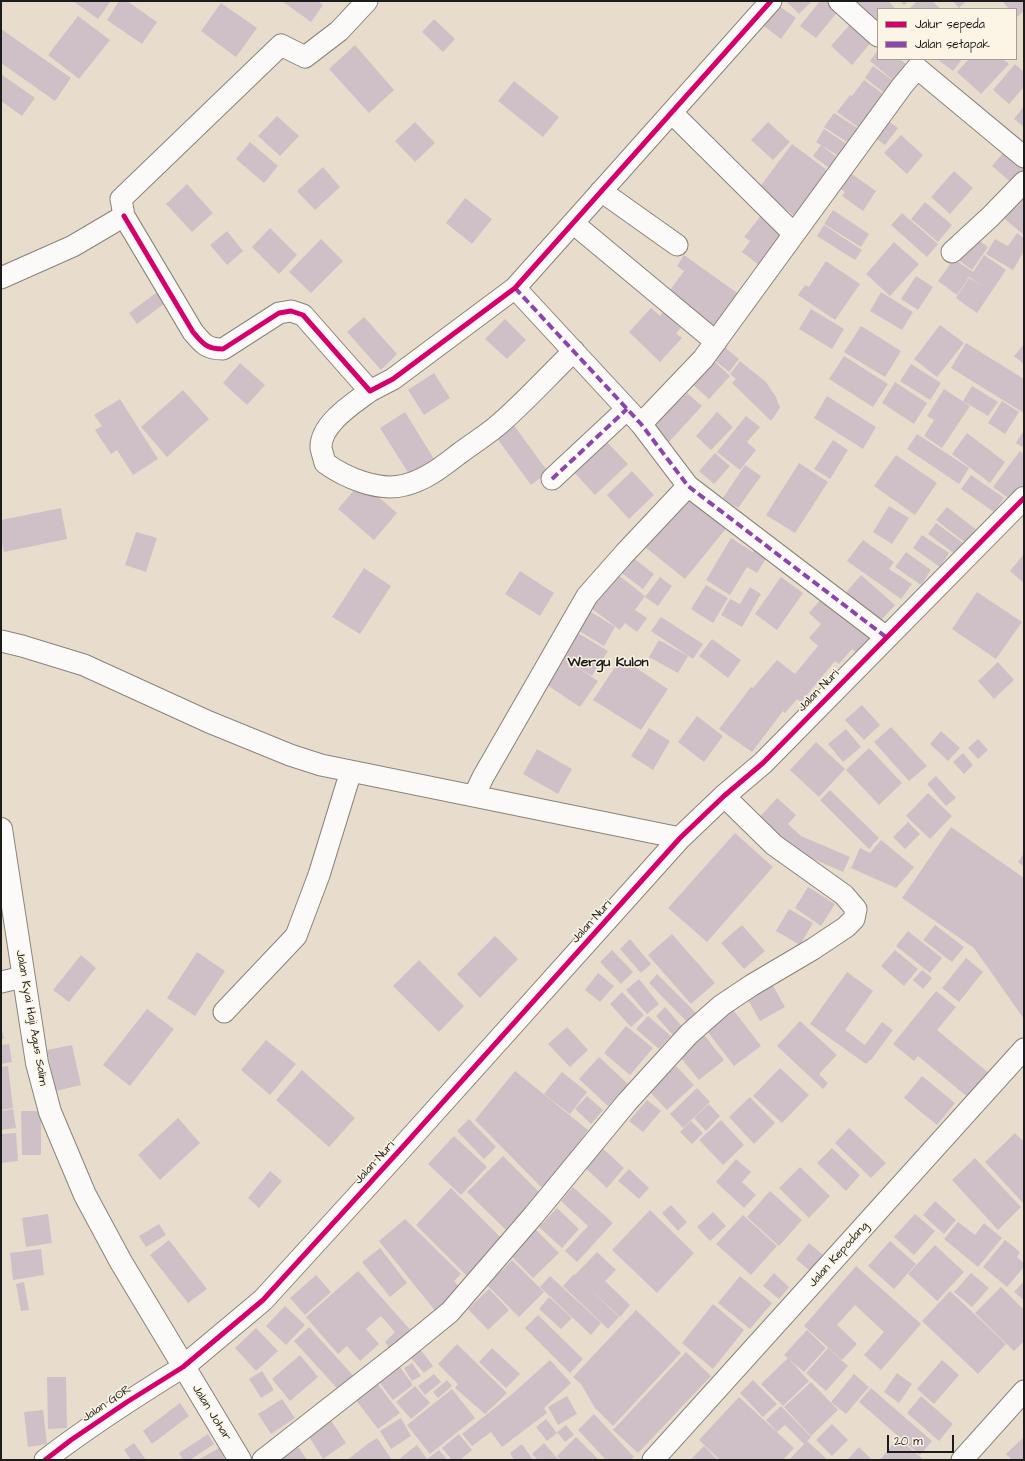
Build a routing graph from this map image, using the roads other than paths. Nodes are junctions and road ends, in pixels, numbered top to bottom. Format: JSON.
{"nodes":[{"id":1,"x":367,"y":1,"type":"edge"},
{"id":2,"x":771,"y":1,"type":"edge"},
{"id":3,"x":839,"y":1,"type":"edge"},
{"id":4,"x":877,"y":35,"type":"edge"},
{"id":5,"x":912,"y":64,"type":"edge"},
{"id":6,"x":672,"y":113,"type":"junction"},
{"id":7,"x":1024,"y":157,"type":"edge"},
{"id":8,"x":1024,"y":182,"type":"edge"},
{"id":9,"x":601,"y":191,"type":"junction"},
{"id":10,"x":124,"y":216,"type":"junction"},
{"id":11,"x":573,"y":223,"type":"junction"},
{"id":12,"x":794,"y":234,"type":"junction"},
{"id":13,"x":677,"y":245,"type":"dead end"},
{"id":14,"x":952,"y":252,"type":"dead end"},
{"id":15,"x":1,"y":278,"type":"edge"},
{"id":16,"x":515,"y":288,"type":"junction"},
{"id":17,"x":716,"y":342,"type":"junction"},
{"id":18,"x":574,"y":351,"type":"junction"},
{"id":19,"x":370,"y":391,"type":"junction"},
{"id":20,"x":627,"y":409,"type":"junction"},
{"id":21,"x":641,"y":424,"type":"junction"},
{"id":22,"x":552,"y":479,"type":"dead end"},
{"id":23,"x":688,"y":486,"type":"junction"},
{"id":24,"x":1024,"y":498,"type":"edge"},
{"id":25,"x":886,"y":637,"type":"junction"},
{"id":26,"x":1,"y":641,"type":"edge"},
{"id":27,"x":351,"y":772,"type":"junction"},
{"id":28,"x":474,"y":796,"type":"junction"},
{"id":29,"x":724,"y":796,"type":"junction"},
{"id":30,"x":1,"y":829,"type":"edge"},
{"id":31,"x":680,"y":838,"type":"junction"},
{"id":32,"x":23,"y":977,"type":"junction"},
{"id":33,"x":1,"y":982,"type":"edge"},
{"id":34,"x":224,"y":1012,"type":"dead end"},
{"id":35,"x":1024,"y":1049,"type":"edge"},
{"id":36,"x":182,"y":1366,"type":"junction"},
{"id":37,"x":1024,"y":1391,"type":"edge"},
{"id":38,"x":45,"y":1460,"type":"edge"},
{"id":39,"x":240,"y":1460,"type":"edge"},
{"id":40,"x":262,"y":1460,"type":"edge"},
{"id":41,"x":653,"y":1460,"type":"edge"},
{"id":42,"x":962,"y":1460,"type":"edge"}],
"edges":[{"from":1,"to":10,"type":"street"},
{"from":2,"to":6,"type":"street"},
{"from":3,"to":4,"type":"street"},
{"from":5,"to":7,"type":"street"},
{"from":5,"to":12,"type":"street"},
{"from":6,"to":9,"type":"street"},
{"from":6,"to":12,"type":"street"},
{"from":8,"to":14,"type":"street"},
{"from":9,"to":11,"type":"street"},
{"from":9,"to":13,"type":"street"},
{"from":10,"to":15,"type":"street"},
{"from":10,"to":19,"type":"street"},
{"from":11,"to":16,"type":"street"},
{"from":11,"to":17,"type":"street"},
{"from":12,"to":17,"type":"street"},
{"from":16,"to":18,"type":"street"},
{"from":16,"to":19,"type":"street"},
{"from":17,"to":21,"type":"street"},
{"from":18,"to":19,"type":"street"},
{"from":18,"to":20,"type":"street"},
{"from":20,"to":21,"type":"street"},
{"from":20,"to":22,"type":"street"},
{"from":21,"to":23,"type":"street"},
{"from":23,"to":25,"type":"street"},
{"from":23,"to":28,"type":"street"},
{"from":24,"to":25,"type":"street","name":"Jalan Nuri"},
{"from":25,"to":29,"type":"street","name":"Jalan Nuri"},
{"from":26,"to":27,"type":"street"},
{"from":27,"to":28,"type":"street"},
{"from":27,"to":34,"type":"street"},
{"from":28,"to":31,"type":"street"},
{"from":29,"to":31,"type":"street","name":"Jalan Nuri"},
{"from":29,"to":40,"type":"street"},
{"from":30,"to":32,"type":"street","name":"Jalan Kyai Haji Agus Salim"},
{"from":31,"to":36,"type":"street","name":"Jalan Nuri"},
{"from":32,"to":33,"type":"street"},
{"from":32,"to":36,"type":"street","name":"Jalan Kyai Haji Agus Salim"},
{"from":35,"to":41,"type":"street","name":"Jalan Kepodang"},
{"from":36,"to":38,"type":"street","name":"Jalan GOR"},
{"from":36,"to":39,"type":"street","name":"Jalan Johar"},
{"from":37,"to":42,"type":"street"}]}
